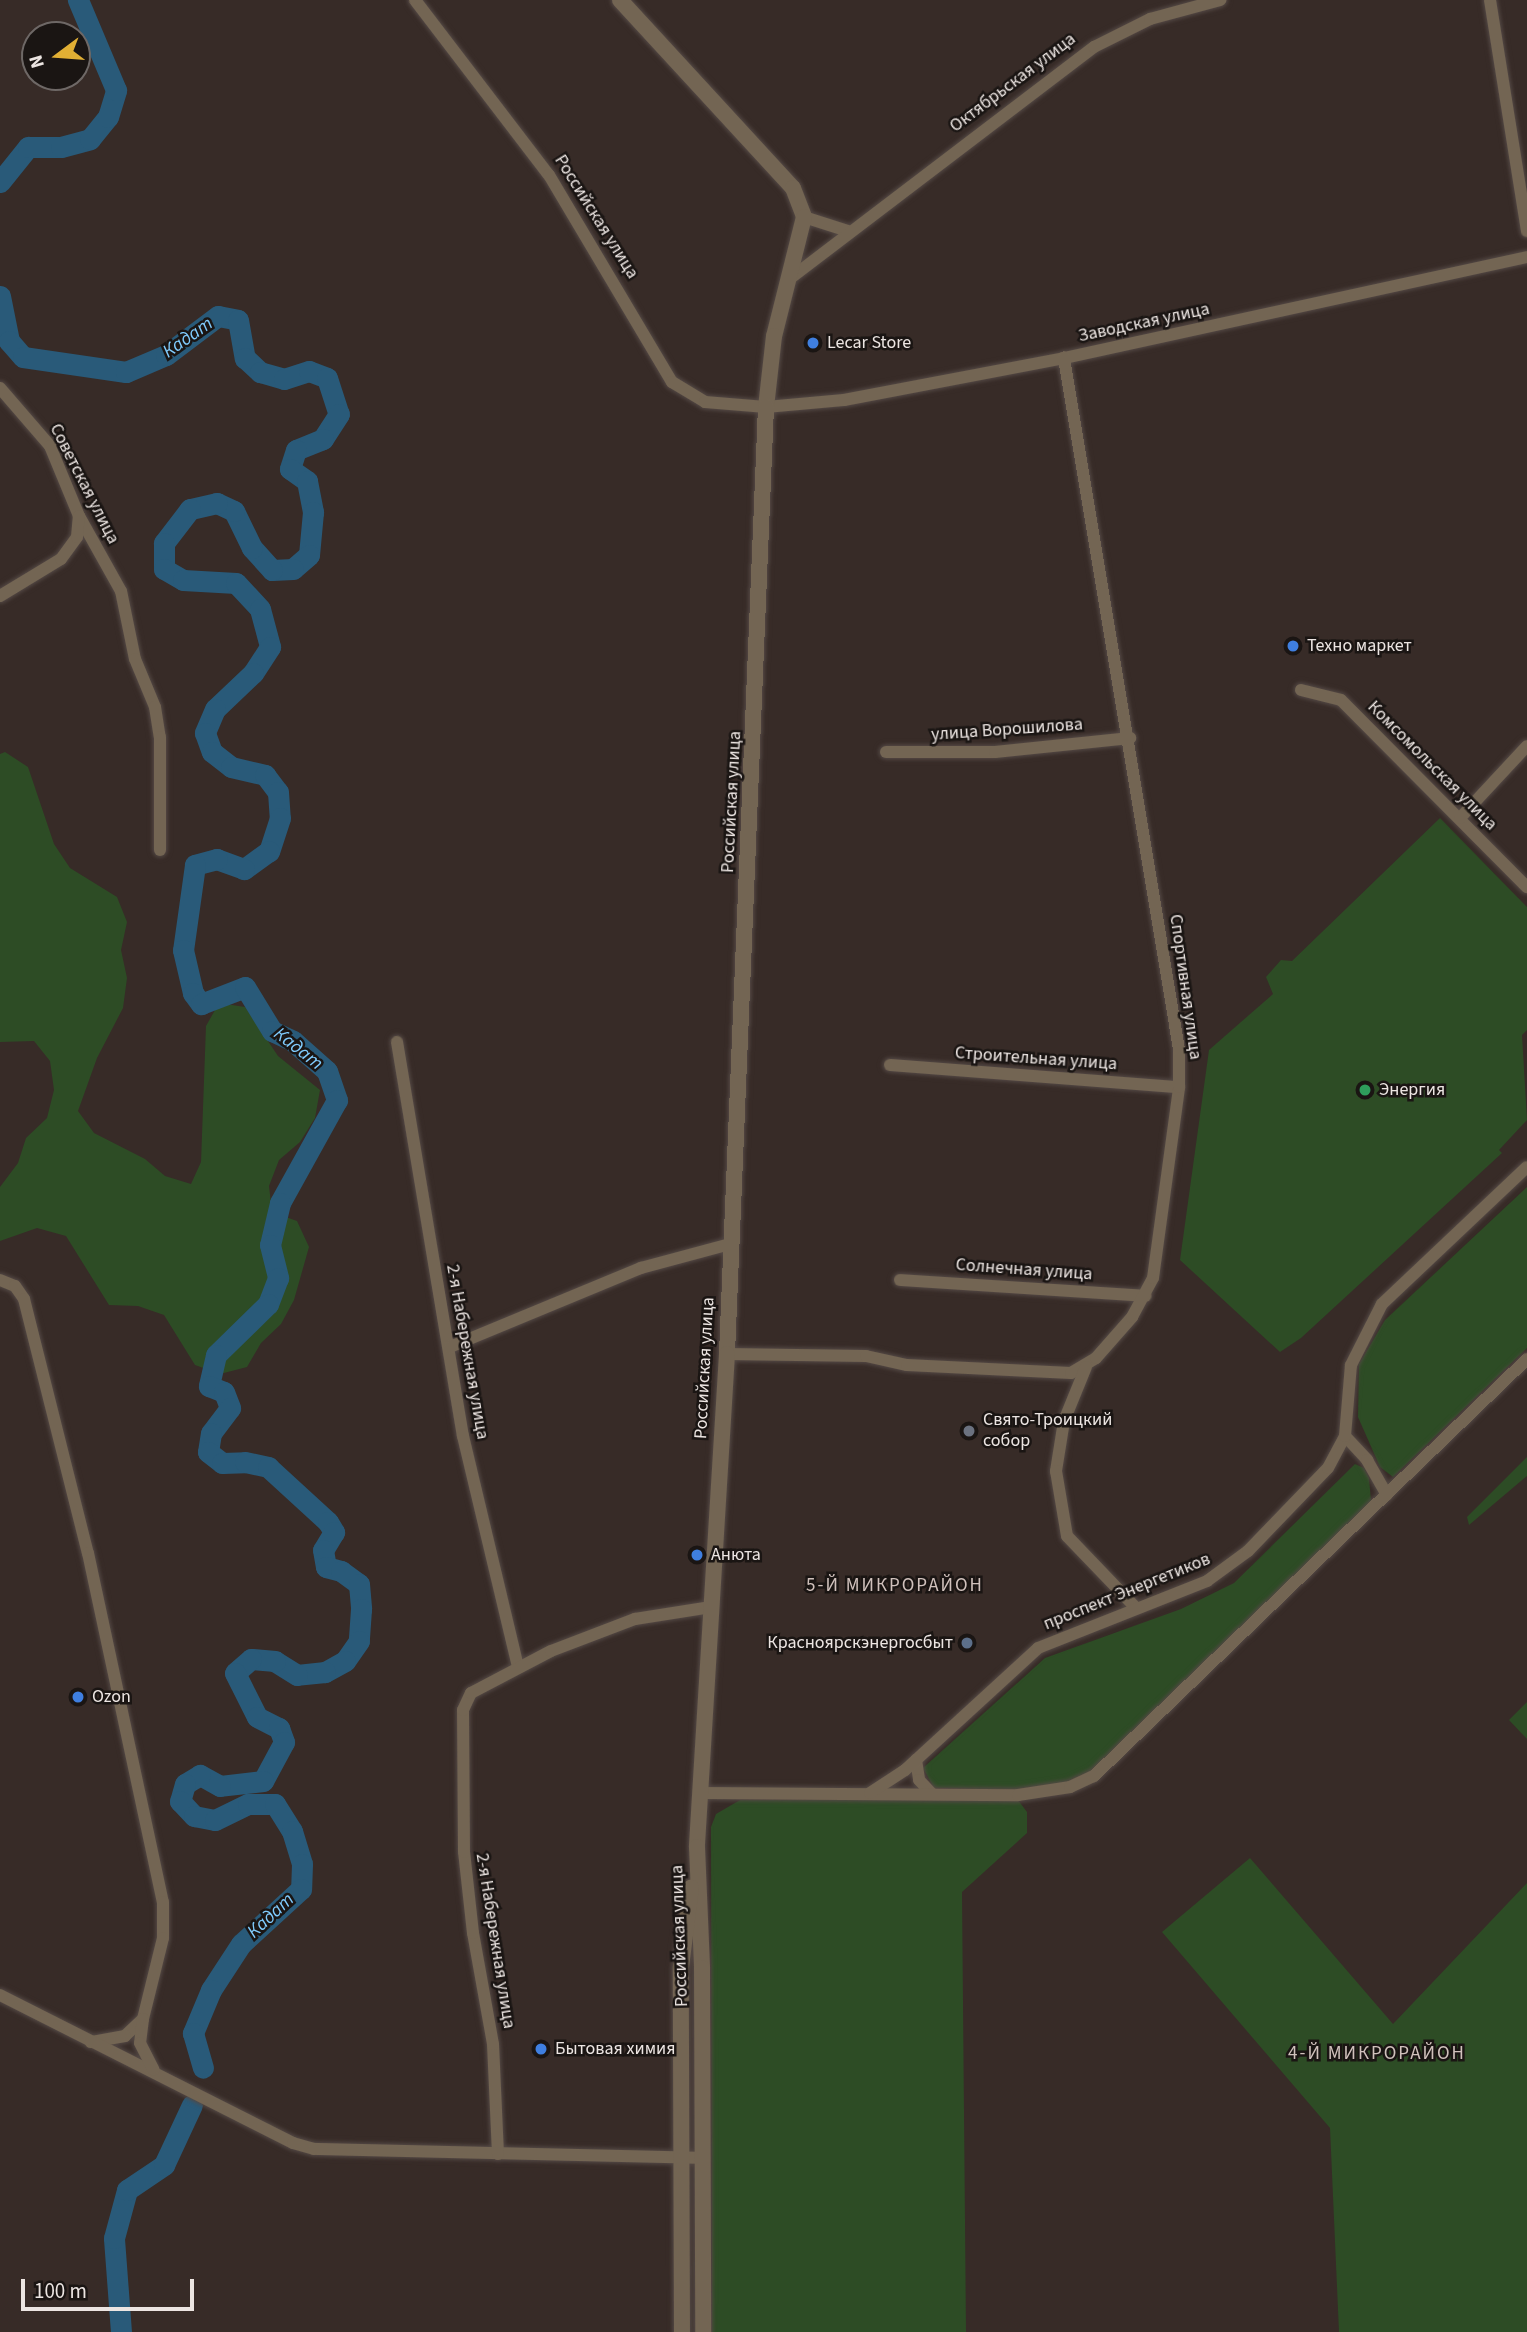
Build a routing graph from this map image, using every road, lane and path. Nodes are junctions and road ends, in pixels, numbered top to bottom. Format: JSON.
{"nodes":[{"id":1,"x":415,"y":0,"type":"edge"},
{"id":2,"x":621,"y":0,"type":"edge"},
{"id":3,"x":1220,"y":0,"type":"edge"},
{"id":4,"x":1490,"y":0,"type":"edge"},
{"id":5,"x":1188,"y":4,"type":"edge"},
{"id":6,"x":804,"y":216,"type":"junction"},
{"id":7,"x":848,"y":231,"type":"junction"},
{"id":8,"x":1527,"y":231,"type":"edge"},
{"id":9,"x":1527,"y":257,"type":"edge"},
{"id":10,"x":792,"y":277,"type":"junction"},
{"id":11,"x":1064,"y":358,"type":"junction"},
{"id":12,"x":0,"y":388,"type":"edge"},
{"id":13,"x":766,"y":407,"type":"junction"},
{"id":14,"x":79,"y":516,"type":"junction"},
{"id":15,"x":0,"y":596,"type":"edge"},
{"id":16,"x":1301,"y":690,"type":"dead end"},
{"id":17,"x":1130,"y":738,"type":"junction"},
{"id":18,"x":1527,"y":746,"type":"edge"},
{"id":19,"x":886,"y":752,"type":"dead end"},
{"id":20,"x":1460,"y":818,"type":"junction"},
{"id":21,"x":160,"y":850,"type":"dead end"},
{"id":22,"x":1527,"y":887,"type":"edge"},
{"id":23,"x":397,"y":1042,"type":"dead end"},
{"id":24,"x":890,"y":1066,"type":"dead end"},
{"id":25,"x":1180,"y":1087,"type":"junction"},
{"id":26,"x":1527,"y":1167,"type":"edge"},
{"id":27,"x":730,"y":1244,"type":"junction"},
{"id":28,"x":0,"y":1280,"type":"edge"},
{"id":29,"x":900,"y":1280,"type":"dead end"},
{"id":30,"x":1145,"y":1296,"type":"junction"},
{"id":31,"x":450,"y":1347,"type":"junction"},
{"id":32,"x":726,"y":1354,"type":"junction"},
{"id":33,"x":1527,"y":1359,"type":"edge"},
{"id":34,"x":1086,"y":1367,"type":"junction"},
{"id":35,"x":1345,"y":1436,"type":"junction"},
{"id":36,"x":1387,"y":1495,"type":"junction"},
{"id":37,"x":711,"y":1607,"type":"junction"},
{"id":38,"x":1136,"y":1608,"type":"junction"},
{"id":39,"x":518,"y":1666,"type":"junction"},
{"id":40,"x":916,"y":1760,"type":"junction"},
{"id":41,"x":701,"y":1793,"type":"junction"},
{"id":42,"x":870,"y":1793,"type":"junction"},
{"id":43,"x":932,"y":1794,"type":"junction"},
{"id":44,"x":696,"y":1847,"type":"junction"},
{"id":45,"x":0,"y":1995,"type":"edge"},
{"id":46,"x":143,"y":2019,"type":"junction"},
{"id":47,"x":91,"y":2042,"type":"junction"},
{"id":48,"x":156,"y":2073,"type":"junction"},
{"id":49,"x":498,"y":2154,"type":"junction"},
{"id":50,"x":680,"y":2158,"type":"junction"},
{"id":51,"x":702,"y":2158,"type":"junction"},
{"id":52,"x":682,"y":2332,"type":"edge"},
{"id":53,"x":703,"y":2332,"type":"edge"}],
"edges":[{"from":1,"to":13,"type":"street","name":"Российская улица"},
{"from":2,"to":6,"type":"street"},
{"from":3,"to":5,"type":"street","name":"Октябрьская улица"},
{"from":4,"to":8,"type":"street"},
{"from":5,"to":7,"type":"street","name":"Октябрьская улица"},
{"from":6,"to":7,"type":"street"},
{"from":6,"to":10,"type":"street","name":"Российская улица"},
{"from":7,"to":10,"type":"street","name":"Октябрьская улица"},
{"from":9,"to":11,"type":"street","name":"Заводская улица"},
{"from":10,"to":13,"type":"street","name":"Российская улица"},
{"from":11,"to":13,"type":"street","name":"Заводская улица"},
{"from":11,"to":17,"type":"street","name":"Спортивная улица"},
{"from":12,"to":14,"type":"street","name":"Советская улица"},
{"from":13,"to":27,"type":"street","name":"Российская улица"},
{"from":14,"to":15,"type":"street"},
{"from":14,"to":21,"type":"street","name":"Советская улица"},
{"from":16,"to":20,"type":"street","name":"Комсомольская улица"},
{"from":17,"to":19,"type":"street","name":"улица Ворошилова"},
{"from":17,"to":25,"type":"street","name":"Спортивная улица"},
{"from":18,"to":20,"type":"street"},
{"from":20,"to":22,"type":"street","name":"Комсомольская улица"},
{"from":23,"to":31,"type":"street","name":"2-я Набережная улица"},
{"from":24,"to":25,"type":"street","name":"Строительная улица"},
{"from":25,"to":30,"type":"street","name":"Спортивная улица"},
{"from":26,"to":35,"type":"street","name":"проспект Энергетиков"},
{"from":27,"to":31,"type":"street"},
{"from":27,"to":32,"type":"street","name":"Российская улица"},
{"from":28,"to":46,"type":"street"},
{"from":29,"to":30,"type":"street","name":"Солнечная улица"},
{"from":30,"to":34,"type":"street","name":"Спортивная улица"},
{"from":31,"to":39,"type":"street","name":"2-я Набережная улица"},
{"from":32,"to":34,"type":"street"},
{"from":32,"to":37,"type":"street","name":"Российская улица"},
{"from":33,"to":36,"type":"street"},
{"from":34,"to":38,"type":"street","name":"Спортивная улица"},
{"from":35,"to":36,"type":"street"},
{"from":35,"to":38,"type":"street","name":"проспект Энергетиков"},
{"from":36,"to":43,"type":"street"},
{"from":37,"to":39,"type":"street"},
{"from":37,"to":41,"type":"street","name":"Российская улица"},
{"from":38,"to":40,"type":"street","name":"проспект Энергетиков"},
{"from":39,"to":49,"type":"street","name":"2-я Набережная улица"},
{"from":40,"to":42,"type":"street","name":"проспект Энергетиков"},
{"from":40,"to":43,"type":"street"},
{"from":41,"to":42,"type":"street"},
{"from":41,"to":44,"type":"street","name":"Российская улица"},
{"from":42,"to":43,"type":"street"},
{"from":44,"to":50,"type":"street"},
{"from":44,"to":51,"type":"street","name":"Российская улица"},
{"from":45,"to":47,"type":"street"},
{"from":46,"to":47,"type":"street"},
{"from":46,"to":48,"type":"street"},
{"from":47,"to":48,"type":"street"},
{"from":48,"to":49,"type":"street"},
{"from":49,"to":50,"type":"street"},
{"from":50,"to":51,"type":"street"},
{"from":50,"to":52,"type":"street"},
{"from":51,"to":53,"type":"street","name":"Российская улица"}]}
